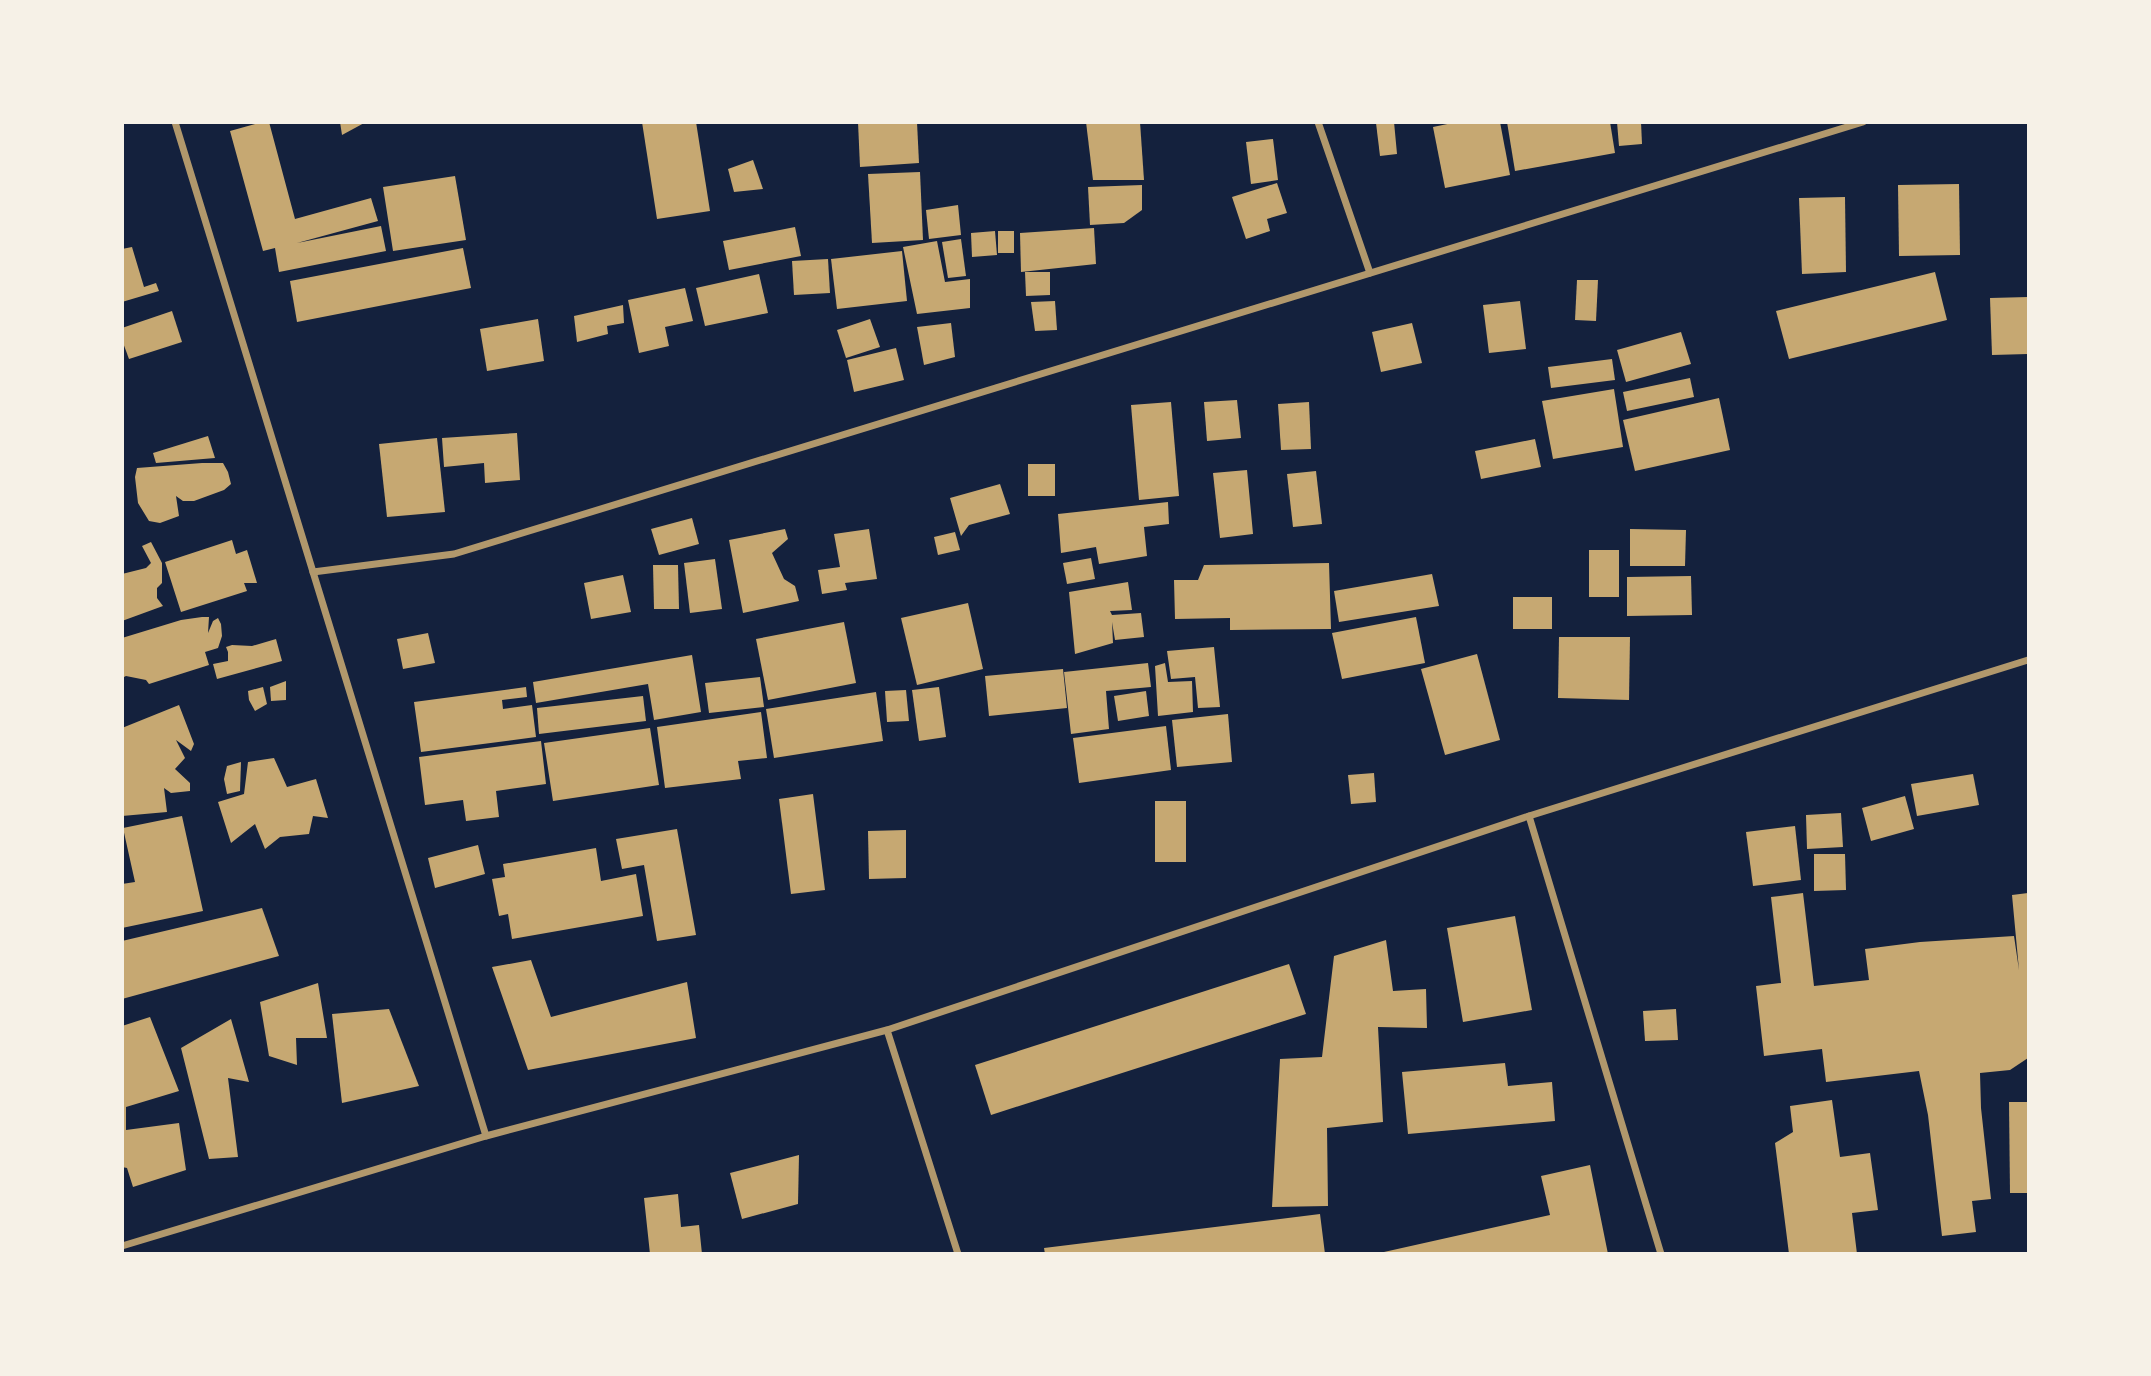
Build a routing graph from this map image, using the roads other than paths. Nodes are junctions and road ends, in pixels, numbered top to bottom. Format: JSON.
{"nodes":[{"id":1,"x":175,"y":122,"type":"edge"},
{"id":2,"x":1318,"y":122,"type":"edge"},
{"id":3,"x":1863,"y":122,"type":"edge"},
{"id":4,"x":1370,"y":273,"type":"junction"},
{"id":5,"x":313,"y":572,"type":"junction"},
{"id":6,"x":2028,"y":660,"type":"edge"},
{"id":7,"x":1529,"y":816,"type":"junction"},
{"id":8,"x":887,"y":1030,"type":"junction"},
{"id":9,"x":486,"y":1136,"type":"junction"},
{"id":10,"x":122,"y":1247,"type":"edge"},
{"id":11,"x":958,"y":1254,"type":"edge"},
{"id":12,"x":1661,"y":1254,"type":"edge"}],
"edges":[{"from":1,"to":5,"type":"street"},
{"from":2,"to":4,"type":"street"},
{"from":3,"to":4,"type":"street"},
{"from":4,"to":5,"type":"street"},
{"from":5,"to":9,"type":"street"},
{"from":6,"to":7,"type":"street"},
{"from":7,"to":8,"type":"street"},
{"from":7,"to":12,"type":"street"},
{"from":8,"to":9,"type":"street"},
{"from":8,"to":11,"type":"street"},
{"from":9,"to":10,"type":"street"}]}
